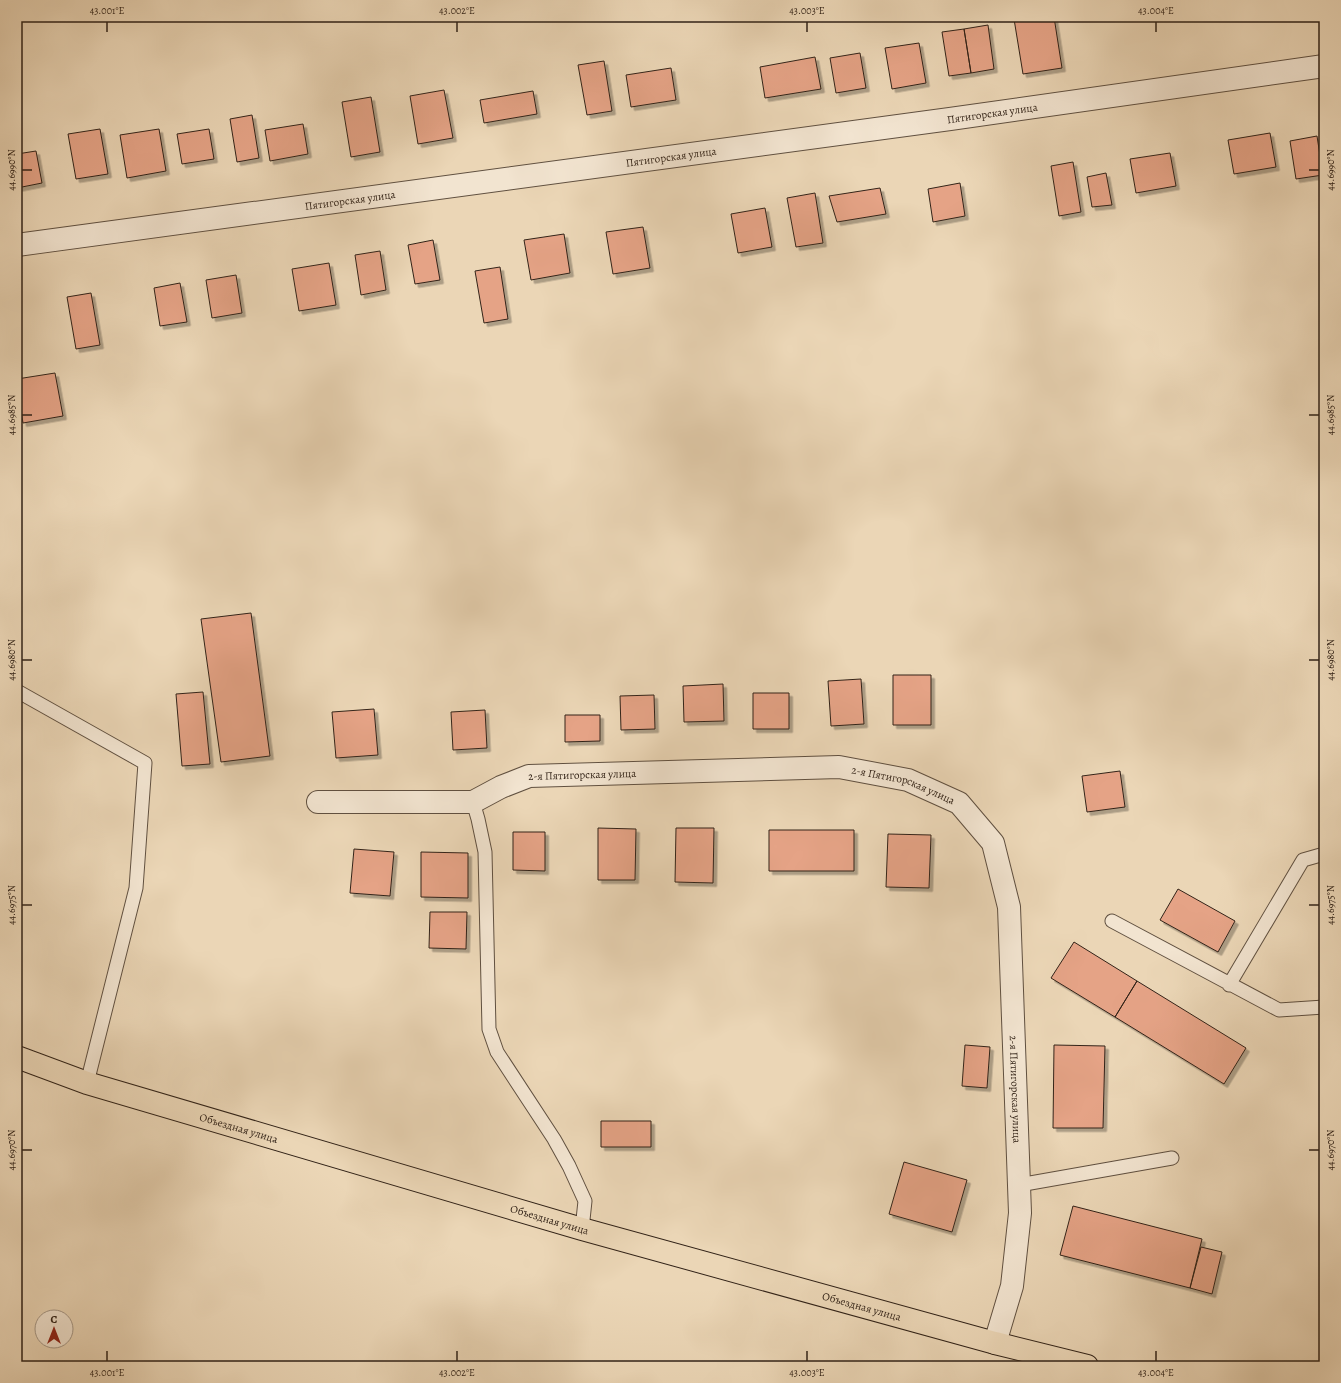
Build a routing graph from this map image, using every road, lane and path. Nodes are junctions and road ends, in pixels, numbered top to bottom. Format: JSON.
{"nodes":[{"id":1,"x":1324,"y":66,"type":"edge"},
{"id":2,"x":17,"y":245,"type":"edge"},
{"id":3,"x":17,"y":691,"type":"edge"},
{"id":4,"x":318,"y":802,"type":"dead end"},
{"id":5,"x":473,"y":802,"type":"junction"},
{"id":6,"x":1324,"y":854,"type":"edge"},
{"id":7,"x":1112,"y":921,"type":"dead end"},
{"id":8,"x":1229,"y":985,"type":"junction"},
{"id":9,"x":1324,"y":1007,"type":"edge"},
{"id":10,"x":17,"y":1057,"type":"edge"},
{"id":11,"x":87,"y":1082,"type":"junction"},
{"id":12,"x":1172,"y":1158,"type":"dead end"},
{"id":13,"x":1019,"y":1185,"type":"junction"},
{"id":14,"x":582,"y":1229,"type":"junction"},
{"id":15,"x":995,"y":1343,"type":"junction"},
{"id":16,"x":1087,"y":1366,"type":"edge"}],
"edges":[{"from":1,"to":2,"type":"street","name":"Пятигорская улица"},
{"from":3,"to":11,"type":"lane"},
{"from":4,"to":5,"type":"street","name":"2-я Пятигорская улица"},
{"from":5,"to":13,"type":"street","name":"2-я Пятигорская улица"},
{"from":5,"to":14,"type":"lane"},
{"from":6,"to":8,"type":"lane"},
{"from":7,"to":8,"type":"lane"},
{"from":8,"to":9,"type":"lane"},
{"from":10,"to":11,"type":"main road","name":"Объездная улица"},
{"from":11,"to":14,"type":"main road","name":"Объездная улица"},
{"from":12,"to":13,"type":"lane"},
{"from":13,"to":15,"type":"street","name":"2-я Пятигорская улица"},
{"from":14,"to":15,"type":"main road","name":"Объездная улица"},
{"from":15,"to":16,"type":"main road","name":"Объездная улица"}]}
